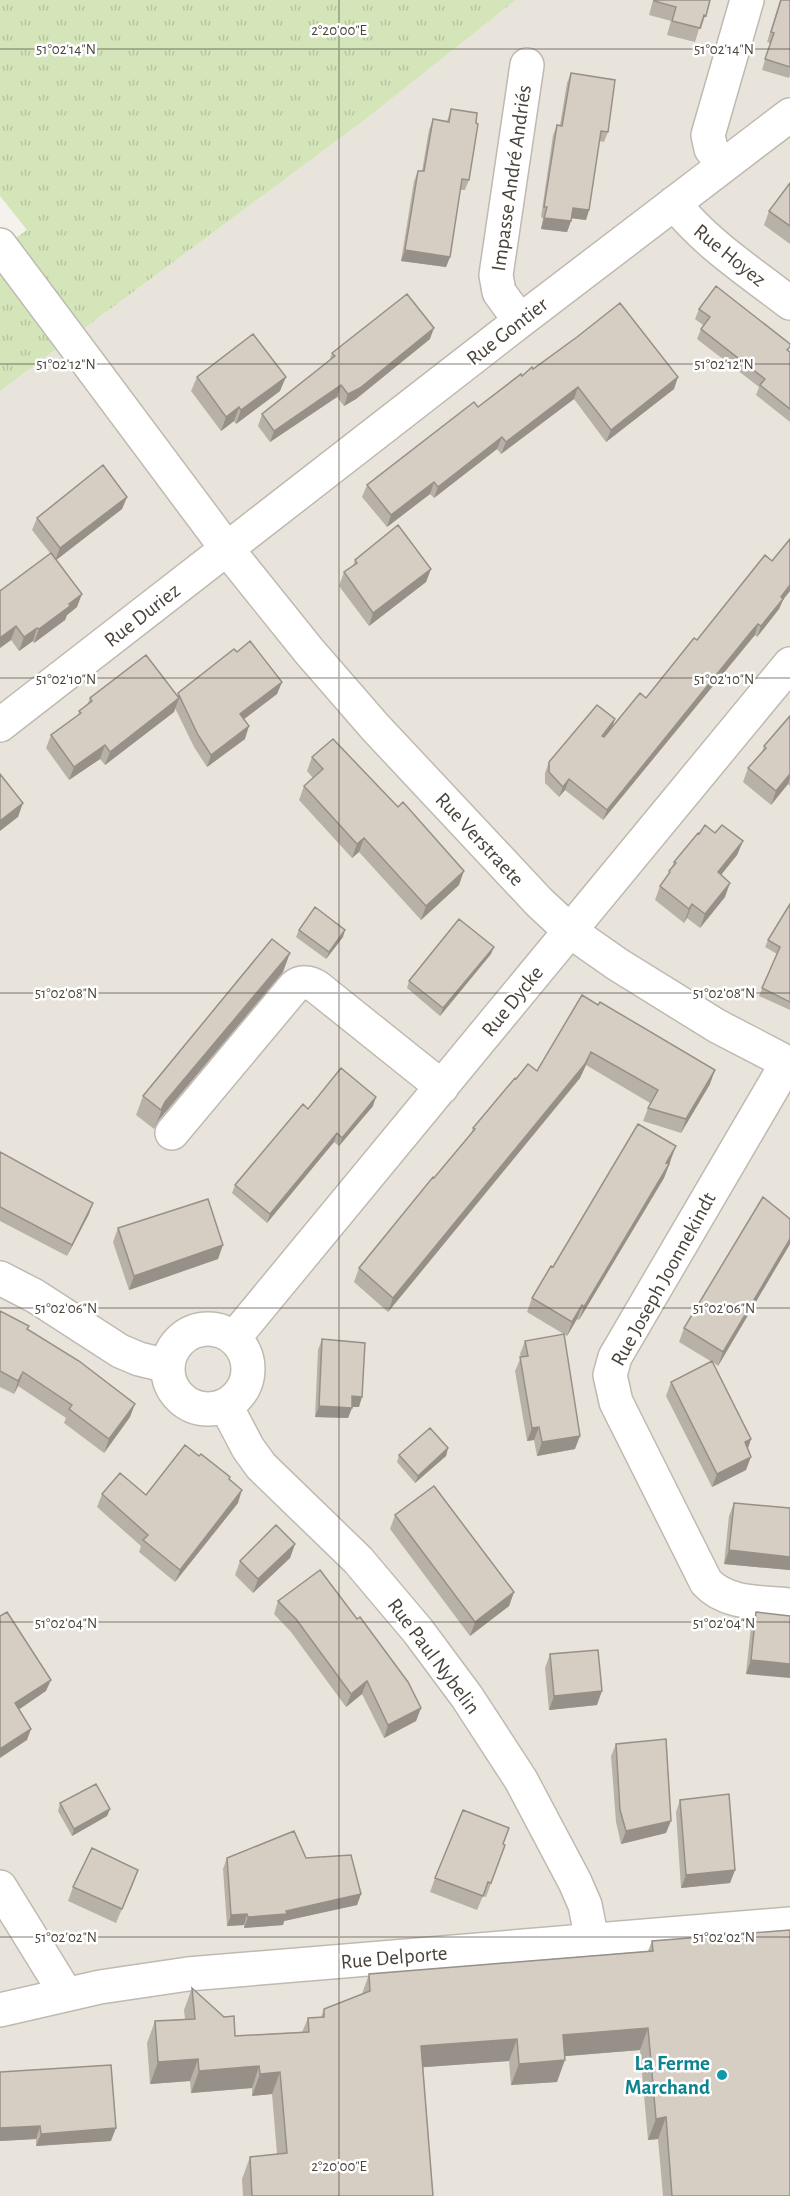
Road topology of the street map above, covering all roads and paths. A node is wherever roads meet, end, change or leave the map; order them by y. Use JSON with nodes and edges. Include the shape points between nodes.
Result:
{"nodes":[{"id":1,"x":747,"y":0,"type":"edge"},
{"id":2,"x":527,"y":65,"type":"dead end"},
{"id":3,"x":790,"y":115,"type":"edge"},
{"id":4,"x":724,"y":165,"type":"junction"},
{"id":5,"x":674,"y":203,"type":"junction"},
{"id":6,"x":0,"y":245,"type":"edge"},
{"id":7,"x":790,"y":303,"type":"edge"},
{"id":8,"x":520,"y":321,"type":"junction"},
{"id":9,"x":227,"y":549,"type":"junction"},
{"id":10,"x":790,"y":664,"type":"edge"},
{"id":11,"x":0,"y":725,"type":"edge"},
{"id":12,"x":570,"y":931,"type":"junction"},
{"id":13,"x":788,"y":1063,"type":"edge"},
{"id":14,"x":442,"y":1087,"type":"junction"},
{"id":15,"x":172,"y":1133,"type":"dead end"},
{"id":16,"x":0,"y":1278,"type":"edge"},
{"id":17,"x":234,"y":1338,"type":"junction"},
{"id":18,"x":168,"y":1366,"type":"junction"},
{"id":19,"x":226,"y":1406,"type":"junction"},
{"id":20,"x":790,"y":1605,"type":"edge"},
{"id":21,"x":0,"y":1887,"type":"edge"},
{"id":22,"x":790,"y":1924,"type":"edge"},
{"id":23,"x":592,"y":1940,"type":"junction"},
{"id":24,"x":66,"y":1994,"type":"junction"},
{"id":25,"x":0,"y":2010,"type":"edge"}],
"edges":[{"from":1,"to":4,"type":"street","via":[[708,135],[711,149]]},
{"from":2,"to":8,"type":"street","name":"Impasse André Andriés","via":[[496,275],[499,292]]},
{"from":3,"to":4,"type":"street","name":"Rue Gontier"},
{"from":4,"to":5,"type":"street","name":"Rue Gontier"},
{"from":5,"to":7,"type":"street","name":"Rue Hoyez","via":[[706,238]]},
{"from":5,"to":8,"type":"street","name":"Rue Gontier"},
{"from":6,"to":9,"type":"street","name":"Rue Verstraete"},
{"from":8,"to":9,"type":"street","name":"Rue Gontier"},
{"from":9,"to":11,"type":"street","name":"Rue Duriez"},
{"from":9,"to":12,"type":"street","name":"Rue Verstraete","via":[[355,705]]},
{"from":10,"to":12,"type":"street","name":"Rue Dycke"},
{"from":12,"to":13,"type":"street","name":"Rue Verstraete","via":[[696,1013]]},
{"from":12,"to":14,"type":"street","name":"Rue Dycke"},
{"from":13,"to":20,"type":"street","name":"Rue Joseph Joonnekindt","via":[[615,1357],[610,1375],[616,1402],[706,1582],[721,1595]]},
{"from":14,"to":15,"type":"street","via":[[317,987],[300,983]]},
{"from":14,"to":17,"type":"street","name":"Rue Dycke"},
{"from":16,"to":18,"type":"street","via":[[120,1351]]},
{"from":17,"to":18,"type":"street","via":[[215,1329],[190,1333],[174,1346]]},
{"from":17,"to":19,"type":"street","via":[[246,1354],[248,1374],[241,1393]]},
{"from":18,"to":19,"type":"street","via":[[171,1386],[181,1400],[205,1410]]},
{"from":19,"to":23,"type":"street","name":"Rue Paul Nybelin","via":[[261,1466],[358,1560],[467,1697],[516,1773],[570,1872],[585,1905]]},
{"from":21,"to":24,"type":"street"},
{"from":22,"to":23,"type":"street","name":"Rue Delporte"},
{"from":23,"to":24,"type":"street","name":"Rue Delporte","via":[[188,1974]]},
{"from":24,"to":25,"type":"street","name":"Rue Delporte"}]}
